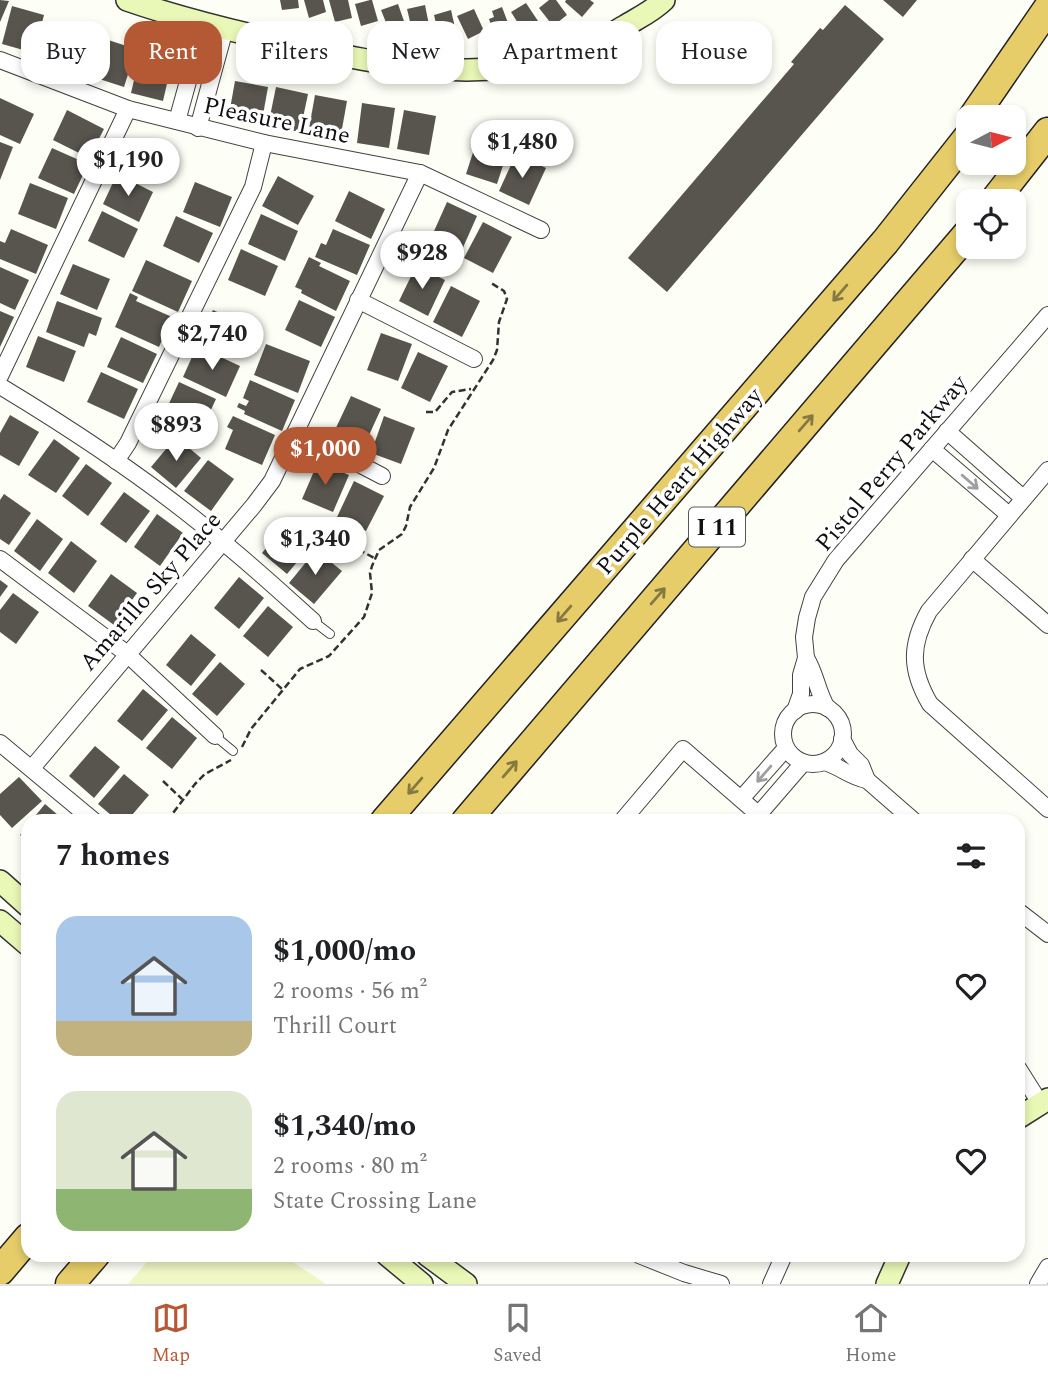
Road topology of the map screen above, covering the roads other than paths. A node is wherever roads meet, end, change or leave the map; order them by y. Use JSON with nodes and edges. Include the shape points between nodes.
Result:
{"nodes":[{"id":1,"x":127,"y":0,"type":"edge"},
{"id":2,"x":664,"y":0,"type":"edge"},
{"id":3,"x":1048,"y":8,"type":"edge"},
{"id":4,"x":198,"y":21,"type":"edge"},
{"id":5,"x":222,"y":28,"type":"edge"},
{"id":6,"x":1048,"y":36,"type":"edge"},
{"id":7,"x":0,"y":60,"type":"edge"},
{"id":8,"x":188,"y":84,"type":"edge"},
{"id":9,"x":202,"y":84,"type":"edge"},
{"id":10,"x":210,"y":86,"type":"joint"},
{"id":11,"x":981,"y":105,"type":"edge"},
{"id":12,"x":993,"y":105,"type":"edge"},
{"id":13,"x":128,"y":109,"type":"junction"},
{"id":14,"x":177,"y":121,"type":"junction"},
{"id":15,"x":198,"y":128,"type":"junction"},
{"id":16,"x":1048,"y":132,"type":"edge"},
{"id":17,"x":956,"y":141,"type":"edge"},
{"id":18,"x":264,"y":143,"type":"junction"},
{"id":19,"x":956,"y":152,"type":"edge"},
{"id":20,"x":420,"y":173,"type":"junction"},
{"id":21,"x":1003,"y":189,"type":"edge"},
{"id":22,"x":541,"y":230,"type":"dead end"},
{"id":23,"x":885,"y":242,"type":"junction"},
{"id":24,"x":956,"y":247,"type":"edge"},
{"id":25,"x":358,"y":300,"type":"junction"},
{"id":26,"x":1048,"y":315,"type":"edge"},
{"id":27,"x":474,"y":359,"type":"dead end"},
{"id":28,"x":0,"y":376,"type":"edge"},
{"id":29,"x":0,"y":386,"type":"edge"},
{"id":30,"x":296,"y":431,"type":"junction"},
{"id":31,"x":947,"y":431,"type":"junction"},
{"id":32,"x":932,"y":449,"type":"junction"},
{"id":33,"x":116,"y":461,"type":"junction"},
{"id":34,"x":1048,"y":470,"type":"edge"},
{"id":35,"x":382,"y":476,"type":"dead end"},
{"id":36,"x":1023,"y":498,"type":"junction"},
{"id":37,"x":1009,"y":515,"type":"junction"},
{"id":38,"x":223,"y":541,"type":"junction"},
{"id":39,"x":0,"y":559,"type":"edge"},
{"id":40,"x":972,"y":559,"type":"junction"},
{"id":41,"x":313,"y":621,"type":"joint"},
{"id":42,"x":1048,"y":625,"type":"edge"},
{"id":43,"x":330,"y":634,"type":"dead end"},
{"id":44,"x":127,"y":653,"type":"junction"},
{"id":45,"x":806,"y":658,"type":"junction"},
{"id":46,"x":827,"y":708,"type":"junction"},
{"id":47,"x":794,"y":711,"type":"junction"},
{"id":48,"x":215,"y":736,"type":"joint"},
{"id":49,"x":842,"y":739,"type":"junction"},
{"id":50,"x":0,"y":743,"type":"edge"},
{"id":51,"x":786,"y":748,"type":"junction"},
{"id":52,"x":233,"y":751,"type":"dead end"},
{"id":53,"x":803,"y":762,"type":"junction"},
{"id":54,"x":825,"y":762,"type":"junction"},
{"id":55,"x":32,"y":768,"type":"junction"},
{"id":56,"x":867,"y":780,"type":"junction"},
{"id":57,"x":741,"y":799,"type":"junction"},
{"id":58,"x":1048,"y":808,"type":"edge"},
{"id":59,"x":86,"y":814,"type":"edge"},
{"id":60,"x":391,"y":814,"type":"edge"},
{"id":61,"x":472,"y":814,"type":"edge"},
{"id":62,"x":628,"y":814,"type":"edge"},
{"id":63,"x":758,"y":814,"type":"edge"},
{"id":64,"x":764,"y":814,"type":"edge"},
{"id":65,"x":906,"y":814,"type":"edge"},
{"id":66,"x":0,"y":881,"type":"edge"},
{"id":67,"x":21,"y":900,"type":"edge"},
{"id":68,"x":1025,"y":916,"type":"edge"},
{"id":69,"x":0,"y":921,"type":"edge"},
{"id":70,"x":1041,"y":929,"type":"edge"},
{"id":71,"x":21,"y":939,"type":"edge"},
{"id":72,"x":1048,"y":948,"type":"edge"},
{"id":73,"x":1025,"y":1077,"type":"edge"},
{"id":74,"x":1044,"y":1101,"type":"edge"},
{"id":75,"x":1025,"y":1113,"type":"edge"},
{"id":76,"x":21,"y":1246,"type":"edge"},
{"id":77,"x":89,"y":1262,"type":"edge"},
{"id":78,"x":395,"y":1262,"type":"edge"},
{"id":79,"x":436,"y":1262,"type":"edge"},
{"id":80,"x":656,"y":1262,"type":"edge"},
{"id":81,"x":781,"y":1262,"type":"edge"},
{"id":82,"x":897,"y":1262,"type":"edge"},
{"id":83,"x":1048,"y":1267,"type":"edge"},
{"id":84,"x":0,"y":1271,"type":"edge"},
{"id":85,"x":70,"y":1284,"type":"edge"},
{"id":86,"x":422,"y":1284,"type":"edge"},
{"id":87,"x":466,"y":1284,"type":"edge"},
{"id":88,"x":721,"y":1284,"type":"edge"},
{"id":89,"x":771,"y":1284,"type":"edge"},
{"id":90,"x":887,"y":1284,"type":"edge"},
{"id":91,"x":1038,"y":1284,"type":"edge"}],
"edges":[{"from":1,"to":4,"type":"street"},
{"from":2,"to":5,"type":"street","via":[[594,45],[535,64],[489,70],[428,69]]},
{"from":3,"to":11,"type":"highway"},
{"from":6,"to":12,"type":"highway"},
{"from":7,"to":13,"type":"street","name":"Pleasure Lane"},
{"from":8,"to":14,"type":"street"},
{"from":9,"to":10,"type":"lane"},
{"from":10,"to":15,"type":"street"},
{"from":13,"to":14,"type":"street","name":"Pleasure Lane"},
{"from":13,"to":28,"type":"street"},
{"from":14,"to":15,"type":"street","name":"Pleasure Lane"},
{"from":15,"to":18,"type":"street","name":"Pleasure Lane"},
{"from":16,"to":21,"type":"highway"},
{"from":17,"to":23,"type":"highway"},
{"from":18,"to":20,"type":"street","name":"Pleasure Lane"},
{"from":18,"to":33,"type":"street","via":[[253,187]]},
{"from":19,"to":23,"type":"highway","name":"Purple Heart Highway","number":"I 11"},
{"from":20,"to":22,"type":"street","name":"Pleasure Lane"},
{"from":20,"to":25,"type":"street","name":"Amarillo Sky Place"},
{"from":23,"to":60,"type":"highway","name":"Purple Heart Highway","number":"I 11","one_way":true},
{"from":61,"to":24,"type":"highway","number":"I 11","one_way":true},
{"from":25,"to":27,"type":"street"},
{"from":25,"to":30,"type":"street","name":"Amarillo Sky Place"},
{"from":26,"to":31,"type":"street","name":"Pistol Perry Parkway"},
{"from":29,"to":33,"type":"street"},
{"from":30,"to":35,"type":"street"},
{"from":30,"to":38,"type":"street","name":"Amarillo Sky Place","via":[[272,481]]},
{"from":31,"to":32,"type":"street","name":"Pistol Perry Parkway"},
{"from":31,"to":36,"type":"street"},
{"from":32,"to":37,"type":"street","one_way":true},
{"from":32,"to":45,"type":"street","name":"Pistol Perry Parkway","via":[[820,584],[807,618]]},
{"from":33,"to":38,"type":"street"},
{"from":34,"to":36,"type":"street"},
{"from":36,"to":37,"type":"street"},
{"from":37,"to":40,"type":"street"},
{"from":38,"to":41,"type":"street"},
{"from":38,"to":44,"type":"street","name":"Amarillo Sky Place"},
{"from":39,"to":44,"type":"street"},
{"from":40,"to":42,"type":"street"},
{"from":40,"to":58,"type":"street","via":[[920,626],[913,658],[921,689],[930,704]]},
{"from":41,"to":43,"type":"lane"},
{"from":44,"to":48,"type":"street"},
{"from":44,"to":55,"type":"street","name":"Amarillo Sky Place"},
{"from":45,"to":46,"type":"street","name":"Pistol Perry Parkway"},
{"from":45,"to":47,"type":"street","name":"Pistol Perry Parkway"},
{"from":46,"to":47,"type":"street","via":[[812,704]]},
{"from":46,"to":49,"type":"street","via":[[838,718]]},
{"from":47,"to":51,"type":"street","via":[[783,733]]},
{"from":48,"to":52,"type":"lane"},
{"from":49,"to":54,"type":"street"},
{"from":49,"to":56,"type":"street"},
{"from":50,"to":55,"type":"street"},
{"from":51,"to":53,"type":"street"},
{"from":51,"to":57,"type":"street","one_way":true},
{"from":53,"to":54,"type":"street"},
{"from":53,"to":64,"type":"street"},
{"from":54,"to":56,"type":"street","via":[[837,765],[850,777]]},
{"from":55,"to":59,"type":"street"},
{"from":56,"to":65,"type":"street"},
{"from":57,"to":62,"type":"street","via":[[683,749]]},
{"from":57,"to":63,"type":"street"},
{"from":66,"to":67,"type":"street"},
{"from":68,"to":70,"type":"street"},
{"from":69,"to":71,"type":"street"},
{"from":70,"to":72,"type":"street"},
{"from":73,"to":74,"type":"street"},
{"from":74,"to":75,"type":"street"},
{"from":76,"to":84,"type":"highway"},
{"from":77,"to":85,"type":"highway"},
{"from":78,"to":86,"type":"street"},
{"from":79,"to":87,"type":"street"},
{"from":80,"to":88,"type":"street"},
{"from":81,"to":89,"type":"street"},
{"from":82,"to":90,"type":"street"},
{"from":83,"to":91,"type":"street"}]}
